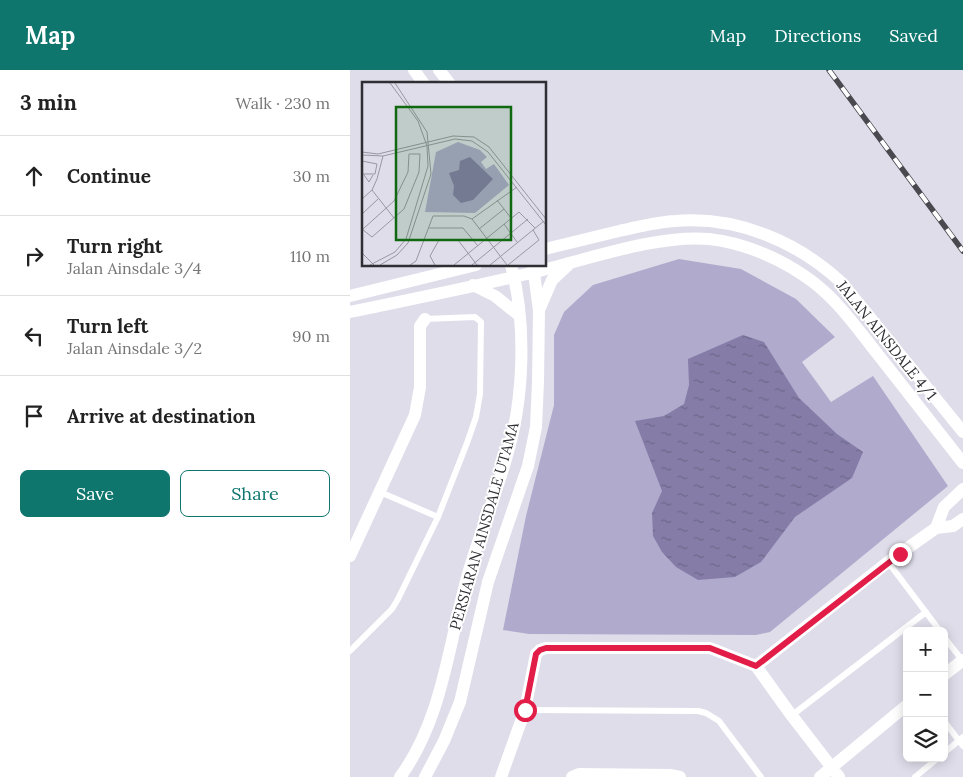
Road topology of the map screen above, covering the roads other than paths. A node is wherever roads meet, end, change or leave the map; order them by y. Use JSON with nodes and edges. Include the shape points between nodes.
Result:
{"nodes":[{"id":1,"x":414,"y":70,"type":"edge"},
{"id":2,"x":440,"y":70,"type":"edge"},
{"id":3,"x":423,"y":82,"type":"edge"},
{"id":4,"x":449,"y":82,"type":"edge"},
{"id":5,"x":546,"y":249,"type":"edge"},
{"id":6,"x":570,"y":263,"type":"junction"},
{"id":7,"x":472,"y":266,"type":"edge"},
{"id":8,"x":533,"y":269,"type":"edge"},
{"id":9,"x":512,"y":271,"type":"edge"},
{"id":10,"x":473,"y":285,"type":"junction"},
{"id":11,"x":350,"y":296,"type":"edge"},
{"id":12,"x":539,"y":311,"type":"junction"},
{"id":13,"x":350,"y":312,"type":"edge"},
{"id":14,"x":520,"y":316,"type":"junction"},
{"id":15,"x":425,"y":319,"type":"joint"},
{"id":16,"x":963,"y":432,"type":"edge"},
{"id":17,"x":963,"y":462,"type":"edge"},
{"id":18,"x":963,"y":489,"type":"edge"},
{"id":19,"x":380,"y":492,"type":"junction"},
{"id":20,"x":438,"y":517,"type":"junction"},
{"id":21,"x":963,"y":519,"type":"edge"},
{"id":22,"x":936,"y":528,"type":"junction"},
{"id":23,"x":350,"y":556,"type":"edge"},
{"id":24,"x":888,"y":562,"type":"junction"},
{"id":25,"x":926,"y":612,"type":"junction"},
{"id":26,"x":937,"y":627,"type":"edge"},
{"id":27,"x":948,"y":641,"type":"edge"},
{"id":28,"x":350,"y":651,"type":"edge"},
{"id":29,"x":962,"y":660,"type":"edge"},
{"id":30,"x":756,"y":666,"type":"junction"},
{"id":31,"x":948,"y":672,"type":"edge"},
{"id":32,"x":903,"y":709,"type":"edge"},
{"id":33,"x":525,"y":710,"type":"junction"},
{"id":34,"x":792,"y":716,"type":"junction"},
{"id":35,"x":948,"y":725,"type":"edge"},
{"id":36,"x":962,"y":741,"type":"edge"},
{"id":37,"x":948,"y":750,"type":"edge"},
{"id":38,"x":933,"y":762,"type":"edge"},
{"id":39,"x":835,"y":772,"type":"edge"},
{"id":40,"x":400,"y":777,"type":"edge"},
{"id":41,"x":425,"y":777,"type":"edge"},
{"id":42,"x":501,"y":777,"type":"edge"},
{"id":43,"x":572,"y":777,"type":"edge"},
{"id":44,"x":680,"y":777,"type":"edge"},
{"id":45,"x":761,"y":777,"type":"edge"},
{"id":46,"x":820,"y":777,"type":"edge"},
{"id":47,"x":915,"y":777,"type":"edge"}],
"edges":[{"from":1,"to":3,"type":"street"},
{"from":2,"to":4,"type":"street"},
{"from":5,"to":16,"type":"street","name":"JALAN AINSDALE 4/1","via":[[675,221],[698,220],[763,233],[816,262],[842,283]]},
{"from":6,"to":8,"type":"street"},
{"from":6,"to":12,"type":"street","via":[[552,280]]},
{"from":6,"to":17,"type":"street","via":[[663,242],[708,239],[755,250],[784,264],[814,282],[841,308]]},
{"from":7,"to":11,"type":"street"},
{"from":8,"to":9,"type":"street"},
{"from":8,"to":12,"type":"street","name":"PERSIARAN AINSDALE UTAMA"},
{"from":9,"to":10,"type":"street"},
{"from":9,"to":14,"type":"street","name":"PERSIARAN AINSDALE UTAMA"},
{"from":10,"to":13,"type":"street"},
{"from":10,"to":14,"type":"street","via":[[495,296]]},
{"from":12,"to":41,"type":"street","name":"PERSIARAN AINSDALE UTAMA","via":[[536,427],[528,466],[488,582],[460,702]]},
{"from":14,"to":40,"type":"street","name":"PERSIARAN AINSDALE UTAMA","via":[[520,384],[515,426],[468,574],[438,698],[422,738]]},
{"from":15,"to":19,"type":"street","via":[[420,326],[420,387],[415,415]]},
{"from":15,"to":20,"type":"lane","via":[[475,317],[481,322],[480,394],[476,417]]},
{"from":18,"to":22,"type":"street","via":[[944,507]]},
{"from":19,"to":20,"type":"lane"},
{"from":19,"to":23,"type":"street"},
{"from":20,"to":28,"type":"lane","via":[[392,609]]},
{"from":21,"to":22,"type":"street","via":[[952,526]]},
{"from":22,"to":24,"type":"street"},
{"from":24,"to":25,"type":"lane"},
{"from":24,"to":30,"type":"street"},
{"from":25,"to":26,"type":"lane"},
{"from":25,"to":34,"type":"lane"},
{"from":27,"to":29,"type":"lane"},
{"from":29,"to":31,"type":"street"},
{"from":30,"to":33,"type":"street","via":[[710,648],[546,648],[536,654]]},
{"from":30,"to":34,"type":"street"},
{"from":32,"to":39,"type":"street"},
{"from":33,"to":42,"type":"street"},
{"from":33,"to":45,"type":"lane","via":[[706,713],[719,721]]},
{"from":34,"to":39,"type":"street"},
{"from":35,"to":36,"type":"lane"},
{"from":36,"to":37,"type":"lane"},
{"from":38,"to":47,"type":"lane"},
{"from":39,"to":46,"type":"street"},
{"from":43,"to":44,"type":"street","via":[[579,774]]}]}
